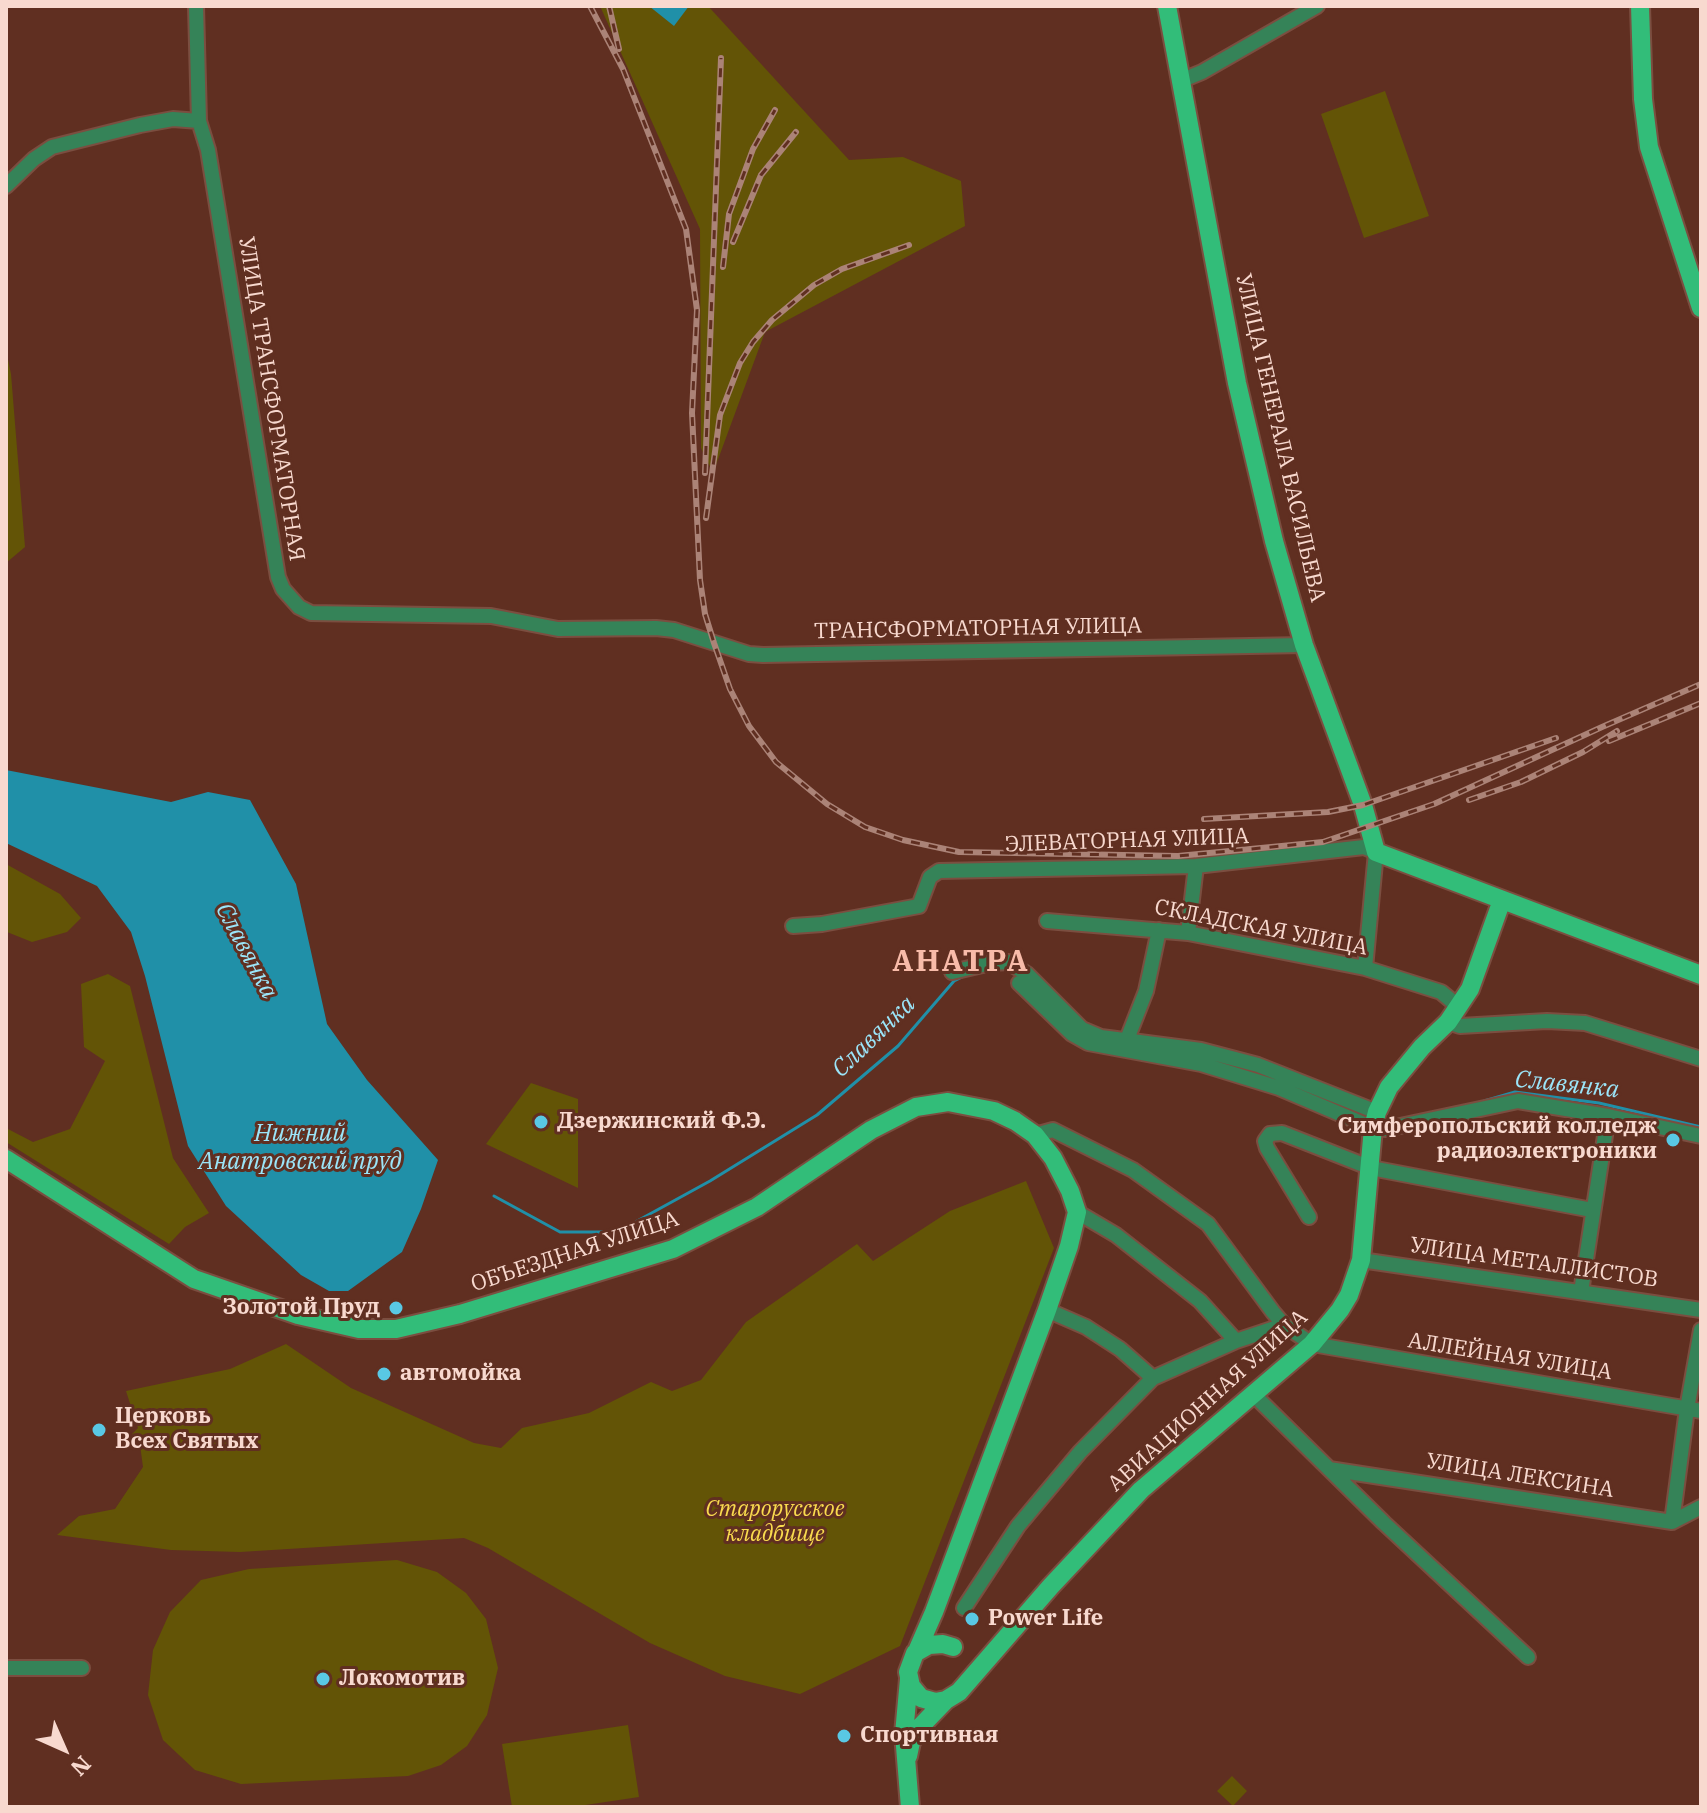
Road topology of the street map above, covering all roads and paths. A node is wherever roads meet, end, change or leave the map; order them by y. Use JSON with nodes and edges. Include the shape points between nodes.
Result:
{"nodes":[{"id":1,"x":196,"y":6,"type":"edge"},
{"id":2,"x":1167,"y":6,"type":"edge"},
{"id":3,"x":1317,"y":6,"type":"edge"},
{"id":4,"x":1640,"y":6,"type":"edge"},
{"id":5,"x":1180,"y":81,"type":"junction"},
{"id":6,"x":199,"y":121,"type":"junction"},
{"id":7,"x":6,"y":186,"type":"edge"},
{"id":8,"x":1701,"y":308,"type":"edge"},
{"id":9,"x":656,"y":628,"type":"joint"},
{"id":10,"x":1304,"y":645,"type":"junction"},
{"id":11,"x":1376,"y":852,"type":"junction"},
{"id":12,"x":1196,"y":866,"type":"junction"},
{"id":13,"x":1502,"y":900,"type":"junction"},
{"id":14,"x":1047,"y":921,"type":"dead end"},
{"id":15,"x":793,"y":926,"type":"dead end"},
{"id":16,"x":1159,"y":930,"type":"junction"},
{"id":17,"x":1188,"y":933,"type":"junction"},
{"id":18,"x":1365,"y":968,"type":"junction"},
{"id":19,"x":952,"y":972,"type":"dead end"},
{"id":20,"x":1701,"y":975,"type":"edge"},
{"id":21,"x":1019,"y":983,"type":"dead end"},
{"id":22,"x":1453,"y":1015,"type":"junction"},
{"id":23,"x":1126,"y":1042,"type":"junction"},
{"id":24,"x":1701,"y":1059,"type":"edge"},
{"id":25,"x":1608,"y":1116,"type":"junction"},
{"id":26,"x":1375,"y":1120,"type":"junction"},
{"id":27,"x":1035,"y":1135,"type":"junction"},
{"id":28,"x":1701,"y":1136,"type":"edge"},
{"id":29,"x":6,"y":1159,"type":"edge"},
{"id":30,"x":1371,"y":1168,"type":"junction"},
{"id":31,"x":1592,"y":1210,"type":"junction"},
{"id":32,"x":1077,"y":1212,"type":"junction"},
{"id":33,"x":1309,"y":1217,"type":"dead end"},
{"id":34,"x":1361,"y":1260,"type":"junction"},
{"id":35,"x":1581,"y":1292,"type":"junction"},
{"id":36,"x":1047,"y":1310,"type":"junction"},
{"id":37,"x":1701,"y":1310,"type":"edge"},
{"id":38,"x":1284,"y":1325,"type":"junction"},
{"id":39,"x":1701,"y":1330,"type":"edge"},
{"id":40,"x":1236,"y":1341,"type":"junction"},
{"id":41,"x":1312,"y":1344,"type":"junction"},
{"id":42,"x":1153,"y":1378,"type":"junction"},
{"id":43,"x":1254,"y":1395,"type":"junction"},
{"id":44,"x":1694,"y":1410,"type":"edge"},
{"id":45,"x":1329,"y":1469,"type":"junction"},
{"id":46,"x":1701,"y":1507,"type":"edge"},
{"id":47,"x":1672,"y":1522,"type":"junction"},
{"id":48,"x":964,"y":1608,"type":"dead end"},
{"id":49,"x":934,"y":1612,"type":"junction"},
{"id":50,"x":956,"y":1650,"type":"junction"},
{"id":51,"x":917,"y":1651,"type":"junction"},
{"id":52,"x":990,"y":1655,"type":"junction"},
{"id":53,"x":1528,"y":1657,"type":"dead end"},
{"id":54,"x":6,"y":1668,"type":"edge"},
{"id":55,"x":82,"y":1668,"type":"dead end"},
{"id":56,"x":909,"y":1679,"type":"junction"},
{"id":57,"x":964,"y":1684,"type":"junction"},
{"id":58,"x":946,"y":1700,"type":"junction"},
{"id":59,"x":907,"y":1759,"type":"junction"},
{"id":60,"x":910,"y":1807,"type":"edge"}],
"edges":[{"from":1,"to":6,"type":"street","name":"УЛИЦА ТРАНСФОРМАТОРНАЯ"},
{"from":2,"to":5,"type":"main road","name":"УЛИЦА ГЕНЕРАЛА ВАСИЛЬЕВА"},
{"from":3,"to":5,"type":"street"},
{"from":4,"to":8,"type":"main road","via":[[1649,147]]},
{"from":5,"to":10,"type":"main road","name":"УЛИЦА ГЕНЕРАЛА ВАСИЛЬЕВА","via":[[1237,383]]},
{"from":6,"to":7,"type":"street","via":[[173,119],[52,147]]},
{"from":6,"to":9,"type":"street","name":"УЛИЦА ТРАНСФОРМАТОРНАЯ","via":[[278,577],[291,598],[311,613],[491,616],[558,629]]},
{"from":9,"to":10,"type":"street","name":"ТРАНСФОРМАТОРНАЯ УЛИЦА","via":[[763,655]]},
{"from":10,"to":11,"type":"main road","name":"УЛИЦА ГЕНЕРАЛА ВАСИЛЬЕВА"},
{"from":11,"to":12,"type":"street","name":"ЭЛЕВАТОРНАЯ УЛИЦА","via":[[1364,847]]},
{"from":11,"to":13,"type":"main road","name":"ЭЛЕВАТОРНАЯ УЛИЦА"},
{"from":11,"to":18,"type":"street","name":"УЛИЦА ГЕНЕРАЛА ВАСИЛЬЕВА"},
{"from":12,"to":15,"type":"street","name":"ЭЛЕВАТОРНАЯ УЛИЦА","via":[[939,871],[930,877],[919,906]]},
{"from":12,"to":17,"type":"street"},
{"from":13,"to":20,"type":"main road","name":"ЭЛЕВАТОРНАЯ УЛИЦА"},
{"from":13,"to":22,"type":"main road","name":"АВИАЦИОННАЯ УЛИЦА","via":[[1470,989]]},
{"from":14,"to":16,"type":"street","name":"СКЛАДСКАЯ УЛИЦА"},
{"from":16,"to":17,"type":"street","name":"СКЛАДСКАЯ УЛИЦА"},
{"from":16,"to":23,"type":"street","via":[[1146,991]]},
{"from":17,"to":18,"type":"street","name":"СКЛАДСКАЯ УЛИЦА"},
{"from":18,"to":22,"type":"street","name":"СКЛАДСКАЯ УЛИЦА","via":[[1441,992]]},
{"from":19,"to":23,"type":"street","via":[[1008,962],[1082,1029]]},
{"from":21,"to":26,"type":"street","via":[[1088,1043],[1201,1064]]},
{"from":22,"to":24,"type":"street","via":[[1460,1026],[1585,1023]]},
{"from":22,"to":26,"type":"main road","name":"АВИАЦИОННАЯ УЛИЦА","via":[[1389,1087]]},
{"from":23,"to":26,"type":"street","via":[[1201,1050],[1244,1061]]},
{"from":25,"to":26,"type":"street","via":[[1518,1101],[1386,1129]]},
{"from":25,"to":28,"type":"street"},
{"from":25,"to":31,"type":"street"},
{"from":26,"to":30,"type":"main road","name":"АВИАЦИОННАЯ УЛИЦА"},
{"from":27,"to":29,"type":"main road","name":"ОБЪЕЗДНАЯ УЛИЦА","via":[[994,1111],[948,1102],[916,1107],[871,1130],[757,1207],[673,1249],[396,1329],[359,1329],[298,1315],[194,1279]]},
{"from":27,"to":32,"type":"main road","name":"ОБЪЕЗДНАЯ УЛИЦА","via":[[1062,1173]]},
{"from":27,"to":38,"type":"street","via":[[1053,1130],[1133,1170],[1208,1224]]},
{"from":30,"to":31,"type":"street"},
{"from":30,"to":33,"type":"street","via":[[1282,1133],[1270,1134],[1267,1148]]},
{"from":30,"to":34,"type":"main road","name":"АВИАЦИОННАЯ УЛИЦА"},
{"from":31,"to":35,"type":"street"},
{"from":32,"to":36,"type":"main road"},
{"from":32,"to":40,"type":"street","via":[[1116,1235],[1200,1301]]},
{"from":34,"to":35,"type":"street","name":"УЛИЦА МЕТАЛЛИСТОВ"},
{"from":34,"to":41,"type":"main road","name":"АВИАЦИОННАЯ УЛИЦА","via":[[1349,1295]]},
{"from":35,"to":37,"type":"street","name":"УЛИЦА МЕТАЛЛИСТОВ"},
{"from":36,"to":42,"type":"street","via":[[1086,1327]]},
{"from":36,"to":49,"type":"main road"},
{"from":38,"to":40,"type":"street"},
{"from":38,"to":41,"type":"street"},
{"from":39,"to":44,"type":"street"},
{"from":40,"to":42,"type":"street"},
{"from":41,"to":43,"type":"main road","name":"АВИАЦИОННАЯ УЛИЦА"},
{"from":41,"to":44,"type":"street","name":"АЛЛЕЙНАЯ УЛИЦА"},
{"from":42,"to":48,"type":"street","via":[[1080,1452],[1018,1526]]},
{"from":43,"to":45,"type":"street"},
{"from":43,"to":52,"type":"main road","name":"АВИАЦИОННАЯ УЛИЦА","via":[[1141,1490]]},
{"from":44,"to":47,"type":"street"},
{"from":45,"to":47,"type":"street","name":"УЛИЦА ЛЕКСИНА"},
{"from":45,"to":53,"type":"street"},
{"from":46,"to":47,"type":"street"},
{"from":49,"to":50,"type":"main road","via":[[942,1635]]},
{"from":49,"to":51,"type":"main road"},
{"from":50,"to":51,"type":"main road","via":[[935,1644]]},
{"from":50,"to":52,"type":"main road"},
{"from":50,"to":57,"type":"main road","via":[[966,1666]]},
{"from":51,"to":56,"type":"main road","via":[[908,1666]]},
{"from":52,"to":57,"type":"main road","name":"АВИАЦИОННАЯ УЛИЦА"},
{"from":54,"to":55,"type":"street"},
{"from":56,"to":58,"type":"main road","via":[[921,1698]]},
{"from":56,"to":59,"type":"main road"},
{"from":57,"to":58,"type":"main road"},
{"from":58,"to":59,"type":"main road","via":[[921,1726]]},
{"from":59,"to":60,"type":"main road"}]}
